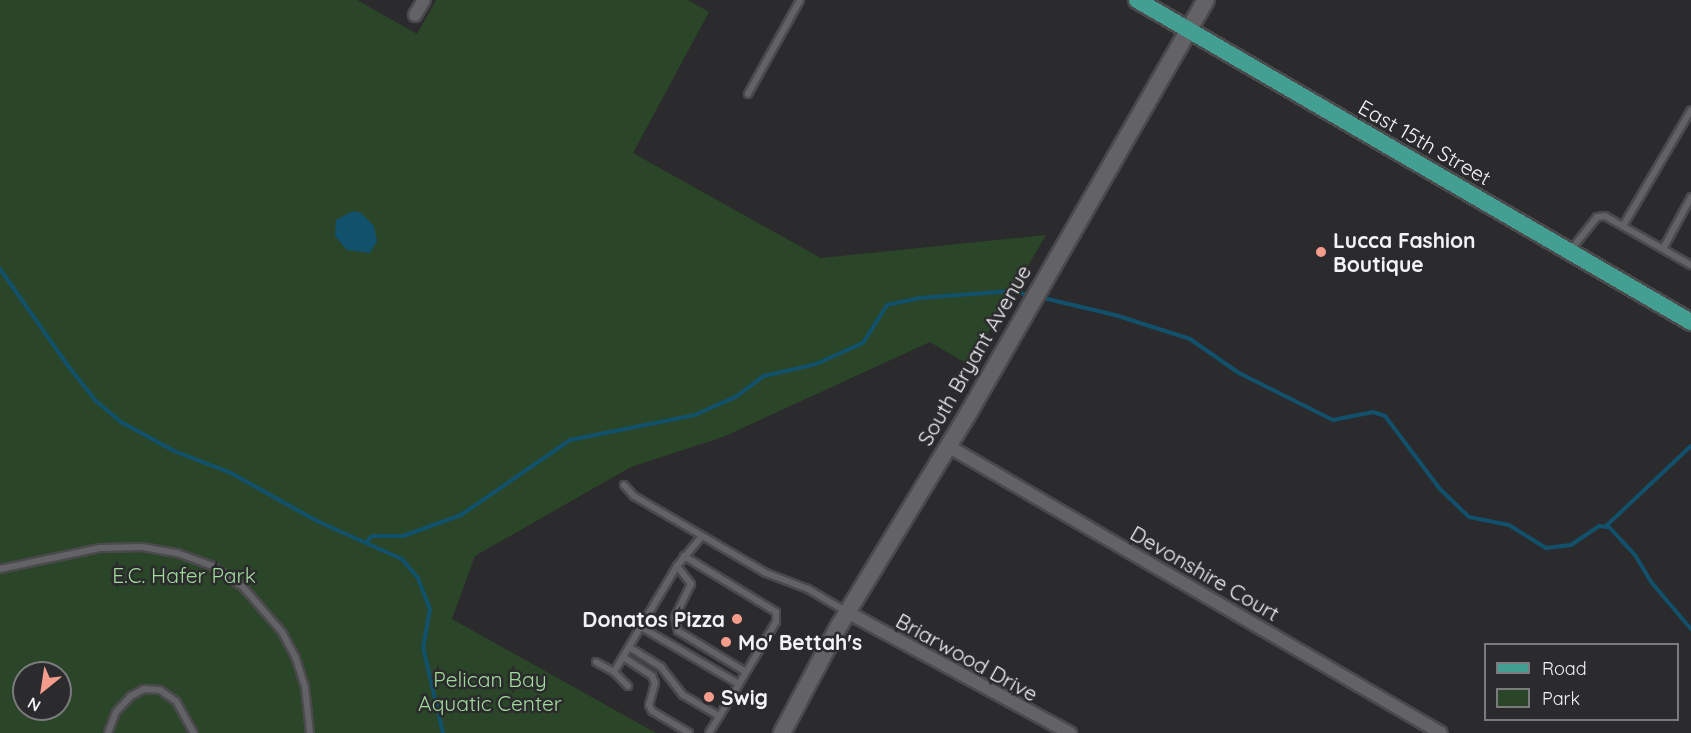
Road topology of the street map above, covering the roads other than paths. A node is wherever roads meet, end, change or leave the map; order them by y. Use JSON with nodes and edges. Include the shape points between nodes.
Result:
{"nodes":[{"id":1,"x":424,"y":0,"type":"edge"},
{"id":2,"x":800,"y":0,"type":"edge"},
{"id":3,"x":1137,"y":0,"type":"edge"},
{"id":4,"x":1206,"y":0,"type":"edge"},
{"id":5,"x":415,"y":15,"type":"dead end"},
{"id":6,"x":1190,"y":30,"type":"junction"},
{"id":7,"x":748,"y":94,"type":"dead end"},
{"id":8,"x":1691,"y":110,"type":"edge"},
{"id":9,"x":1691,"y":197,"type":"edge"},
{"id":10,"x":1623,"y":226,"type":"junction"},
{"id":11,"x":1663,"y":249,"type":"junction"},
{"id":12,"x":1569,"y":251,"type":"junction"},
{"id":13,"x":1691,"y":265,"type":"edge"},
{"id":14,"x":1691,"y":322,"type":"edge"},
{"id":15,"x":948,"y":446,"type":"junction"},
{"id":16,"x":624,"y":485,"type":"dead end"},
{"id":17,"x":702,"y":536,"type":"junction"},
{"id":18,"x":684,"y":556,"type":"junction"},
{"id":19,"x":677,"y":566,"type":"junction"},
{"id":20,"x":0,"y":569,"type":"edge"},
{"id":21,"x":847,"y":612,"type":"junction"},
{"id":22,"x":640,"y":627,"type":"junction"},
{"id":23,"x":629,"y":647,"type":"junction"},
{"id":24,"x":623,"y":657,"type":"junction"},
{"id":25,"x":596,"y":662,"type":"dead end"},
{"id":26,"x":614,"y":672,"type":"junction"},
{"id":27,"x":746,"y":672,"type":"junction"},
{"id":28,"x":739,"y":684,"type":"junction"},
{"id":29,"x":628,"y":686,"type":"dead end"},
{"id":30,"x":719,"y":716,"type":"junction"},
{"id":31,"x":108,"y":733,"type":"edge"},
{"id":32,"x":194,"y":733,"type":"edge"},
{"id":33,"x":310,"y":733,"type":"edge"},
{"id":34,"x":689,"y":733,"type":"edge"},
{"id":35,"x":709,"y":733,"type":"edge"},
{"id":36,"x":782,"y":733,"type":"edge"},
{"id":37,"x":1070,"y":733,"type":"edge"},
{"id":38,"x":1441,"y":733,"type":"edge"}],
"edges":[{"from":1,"to":5,"type":"street"},
{"from":2,"to":7,"type":"lane"},
{"from":3,"to":6,"type":"main road","name":"East 15th Street"},
{"from":4,"to":6,"type":"main road","name":"South Bryant Avenue"},
{"from":6,"to":12,"type":"main road","name":"East 15th Street"},
{"from":6,"to":15,"type":"main road","name":"South Bryant Avenue"},
{"from":8,"to":10,"type":"lane"},
{"from":9,"to":11,"type":"lane"},
{"from":10,"to":11,"type":"lane"},
{"from":10,"to":12,"type":"lane","via":[[1605,216],[1597,217]]},
{"from":11,"to":13,"type":"lane"},
{"from":12,"to":14,"type":"main road","name":"East 15th Street"},
{"from":15,"to":21,"type":"main road","name":"South Bryant Avenue"},
{"from":15,"to":38,"type":"street","name":"Devonshire Court"},
{"from":16,"to":17,"type":"lane","via":[[634,496]]},
{"from":17,"to":18,"type":"lane"},
{"from":17,"to":21,"type":"lane"},
{"from":18,"to":19,"type":"lane"},
{"from":18,"to":27,"type":"lane","via":[[776,612],[776,622]]},
{"from":19,"to":22,"type":"lane"},
{"from":19,"to":27,"type":"lane","via":[[691,584],[675,617],[678,631]]},
{"from":20,"to":33,"type":"lane","via":[[52,555],[121,548],[177,553],[212,566],[243,587],[282,632],[296,656],[305,687]]},
{"from":21,"to":36,"type":"main road","name":"South Bryant Avenue"},
{"from":21,"to":37,"type":"street","name":"Briarwood Drive"},
{"from":22,"to":23,"type":"lane"},
{"from":22,"to":28,"type":"lane"},
{"from":23,"to":24,"type":"lane"},
{"from":23,"to":30,"type":"lane","via":[[662,667],[683,695]]},
{"from":24,"to":26,"type":"lane"},
{"from":24,"to":34,"type":"lane","via":[[652,676],[652,711]]},
{"from":25,"to":26,"type":"lane"},
{"from":26,"to":29,"type":"lane"},
{"from":27,"to":28,"type":"lane"},
{"from":28,"to":30,"type":"lane"},
{"from":30,"to":35,"type":"lane"},
{"from":31,"to":32,"type":"lane","via":[[116,712],[130,696],[144,689],[160,690],[176,701]]}]}
